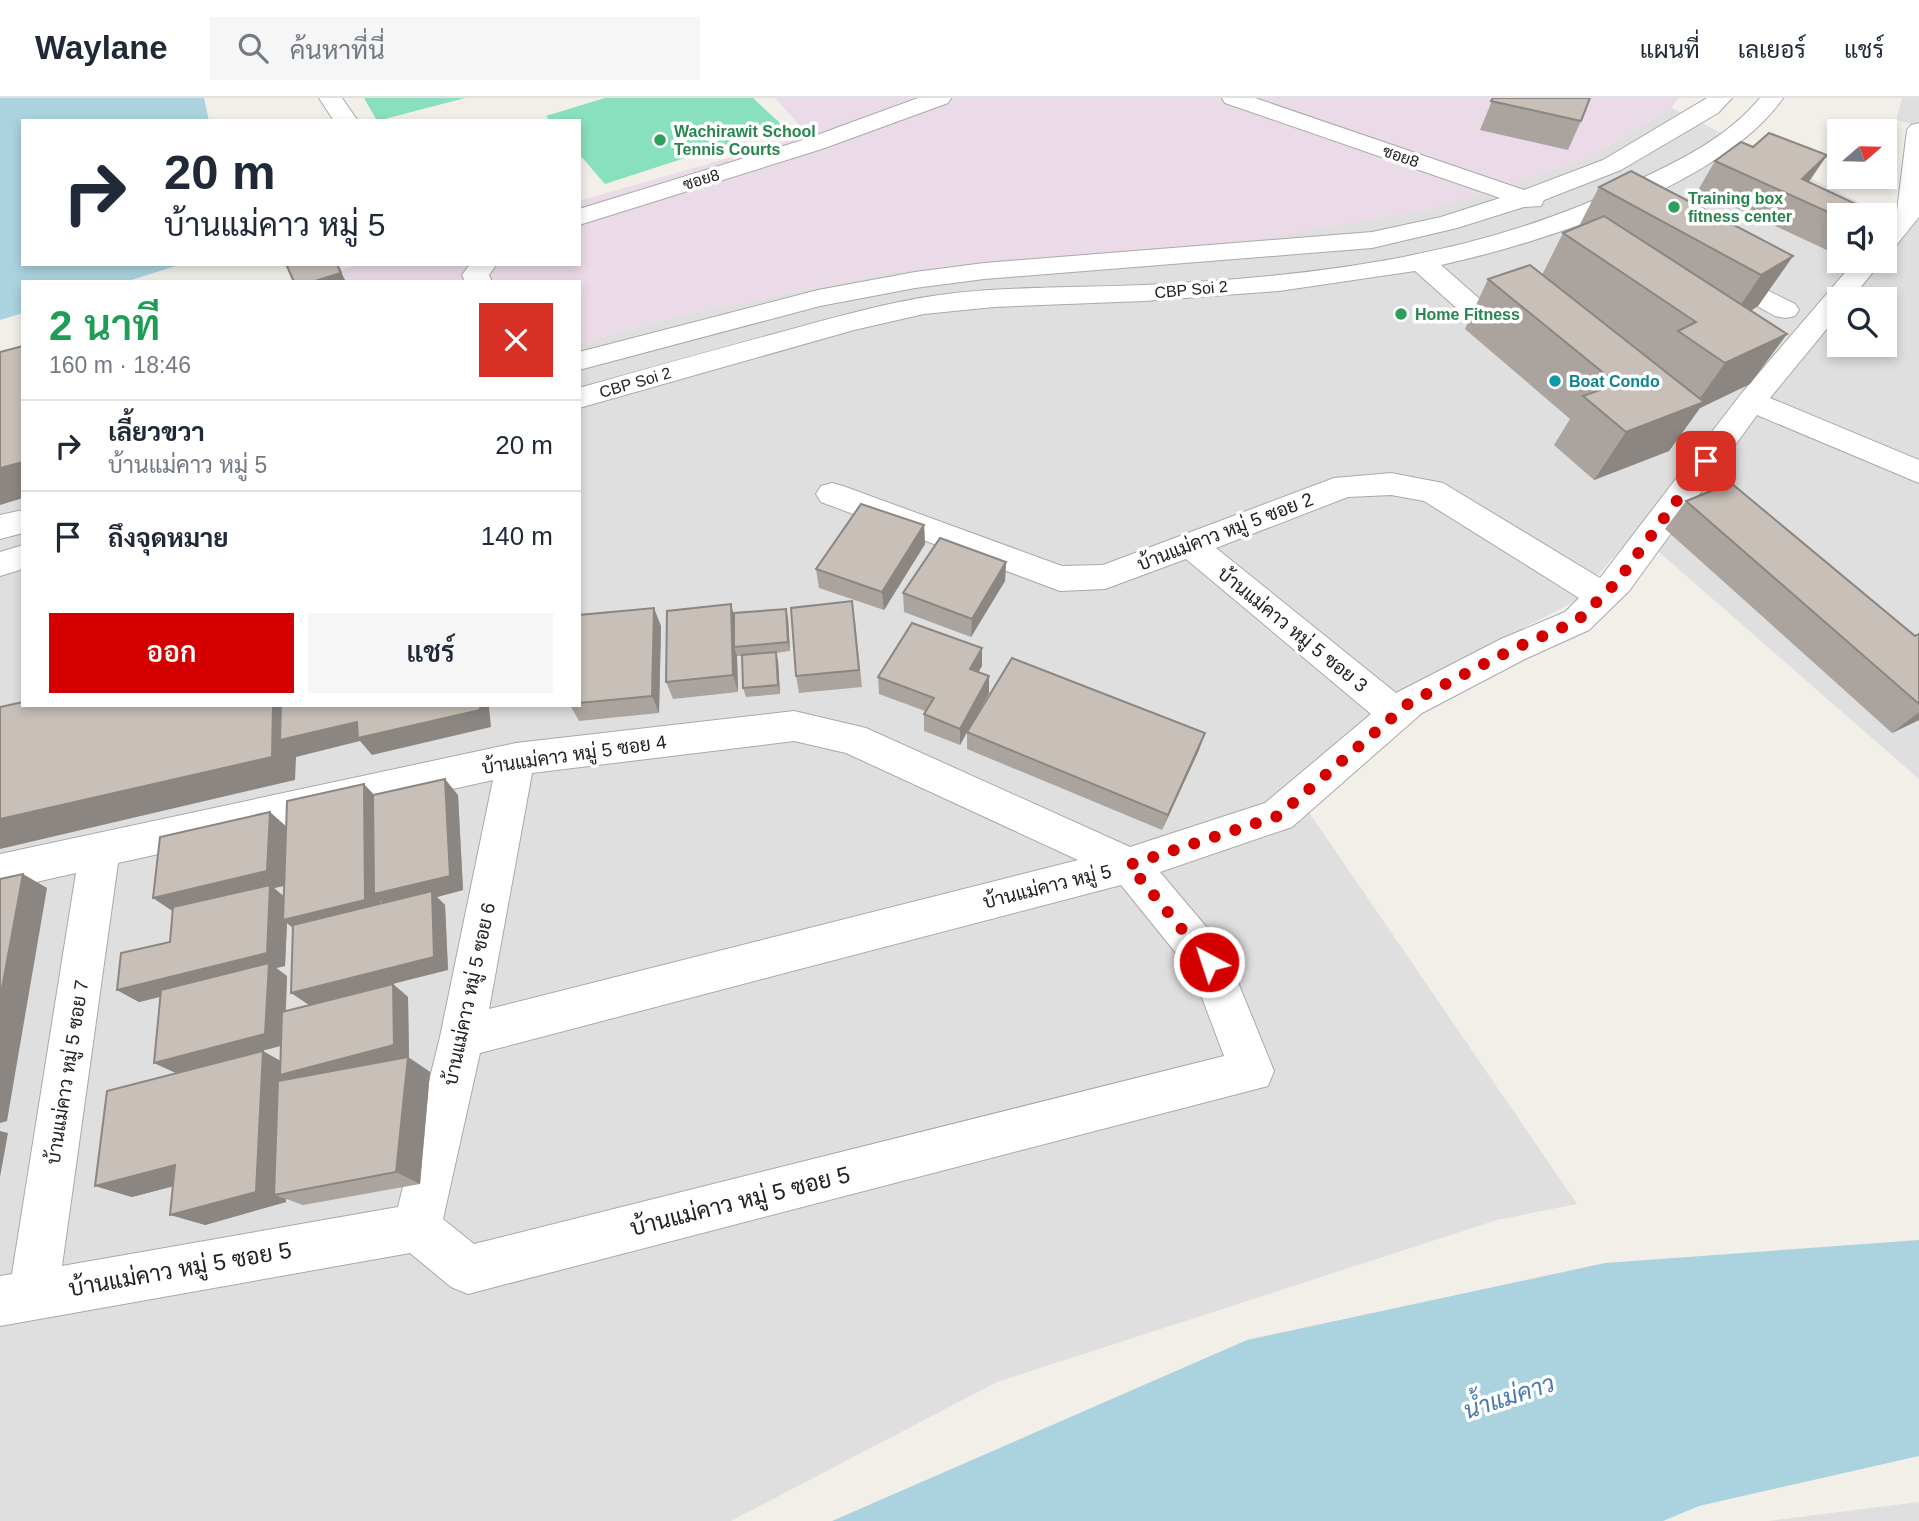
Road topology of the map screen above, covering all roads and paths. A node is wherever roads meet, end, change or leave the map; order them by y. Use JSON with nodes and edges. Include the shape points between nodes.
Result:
{"nodes":[{"id":1,"x":330,"y":98,"type":"edge"},
{"id":2,"x":940,"y":98,"type":"edge"},
{"id":3,"x":1233,"y":98,"type":"edge"},
{"id":4,"x":1721,"y":98,"type":"edge"},
{"id":5,"x":1772,"y":98,"type":"edge"},
{"id":6,"x":345,"y":119,"type":"edge"},
{"id":7,"x":1919,"y":130,"type":"edge"},
{"id":8,"x":1916,"y":196,"type":"edge"},
{"id":9,"x":1526,"y":198,"type":"junction"},
{"id":10,"x":1598,"y":207,"type":"junction"},
{"id":11,"x":581,"y":216,"type":"edge"},
{"id":12,"x":1567,"y":219,"type":"junction"},
{"id":13,"x":1633,"y":226,"type":"edge"},
{"id":14,"x":1897,"y":228,"type":"edge"},
{"id":15,"x":1532,"y":232,"type":"junction"},
{"id":16,"x":1555,"y":247,"type":"dead end"},
{"id":17,"x":1691,"y":259,"type":"edge"},
{"id":18,"x":1423,"y":264,"type":"junction"},
{"id":19,"x":1859,"y":273,"type":"edge"},
{"id":20,"x":1785,"y":310,"type":"edge"},
{"id":21,"x":1480,"y":314,"type":"dead end"},
{"id":22,"x":581,"y":359,"type":"edge"},
{"id":23,"x":581,"y":397,"type":"edge"},
{"id":24,"x":1751,"y":401,"type":"junction"},
{"id":25,"x":1919,"y":472,"type":"edge"},
{"id":26,"x":832,"y":494,"type":"dead end"},
{"id":27,"x":21,"y":522,"type":"edge"},
{"id":28,"x":0,"y":527,"type":"edge"},
{"id":29,"x":1190,"y":545,"type":"junction"},
{"id":30,"x":21,"y":558,"type":"edge"},
{"id":31,"x":0,"y":564,"type":"edge"},
{"id":32,"x":1603,"y":596,"type":"junction"},
{"id":33,"x":1397,"y":714,"type":"junction"},
{"id":34,"x":516,"y":759,"type":"junction"},
{"id":35,"x":100,"y":848,"type":"junction"},
{"id":36,"x":1129,"y":865,"type":"junction"},
{"id":37,"x":0,"y":872,"type":"edge"},
{"id":38,"x":462,"y":1037,"type":"junction"},
{"id":39,"x":417,"y":1228,"type":"junction"},
{"id":40,"x":17,"y":1298,"type":"edge"}],
"edges":[{"from":1,"to":6,"type":"street"},
{"from":2,"to":11,"type":"street","name":"ซอย8","via":[[814,144]]},
{"from":3,"to":9,"type":"street","name":"ซอย8"},
{"from":4,"to":9,"type":"street","name":"CBP Soi 2","via":[[1612,164]]},
{"from":5,"to":10,"type":"street","name":"CBP Soi 2","via":[[1760,114],[1703,156]]},
{"from":7,"to":8,"type":"street"},
{"from":8,"to":14,"type":"street"},
{"from":9,"to":12,"type":"street","name":"ซอย8"},
{"from":9,"to":22,"type":"street","name":"CBP Soi 2","via":[[1448,223],[1371,240],[915,280],[818,298]]},
{"from":10,"to":12,"type":"street","name":"CBP Soi 2"},
{"from":10,"to":13,"type":"street"},
{"from":12,"to":15,"type":"street","name":"CBP Soi 2"},
{"from":15,"to":16,"type":"street"},
{"from":15,"to":18,"type":"street","name":"CBP Soi 2"},
{"from":17,"to":20,"type":"street"},
{"from":18,"to":21,"type":"street"},
{"from":18,"to":23,"type":"street","name":"CBP Soi 2","via":[[1147,293],[943,303],[821,330]]},
{"from":19,"to":24,"type":"street","name":"บ้านแม่คาว หมู่ 5"},
{"from":24,"to":25,"type":"street"},
{"from":24,"to":32,"type":"street","name":"บ้านแม่คาว หมู่ 5"},
{"from":26,"to":29,"type":"street","name":"บ้านแม่คาว หมู่ 5 ซอย 2","via":[[1060,579],[1105,576]]},
{"from":27,"to":28,"type":"street"},
{"from":29,"to":32,"type":"street","name":"บ้านแม่คาว หมู่ 5 ซอย 2","via":[[1345,486],[1391,484],[1433,491]]},
{"from":29,"to":33,"type":"street","name":"บ้านแม่คาว หมู่ 5 ซอย 3"},
{"from":30,"to":31,"type":"street"},
{"from":32,"to":33,"type":"street","name":"บ้านแม่คาว หมู่ 5","via":[[1577,621],[1502,654],[1409,703]]},
{"from":33,"to":36,"type":"street","name":"บ้านแม่คาว หมู่ 5","via":[[1278,816]]},
{"from":34,"to":35,"type":"street","name":"บ้านแม่คาว หมู่ 5 ซอย 4"},
{"from":34,"to":36,"type":"street","name":"บ้านแม่คาว หมู่ 5 ซอย 4","via":[[794,726],[853,738]]},
{"from":34,"to":38,"type":"street","name":"บ้านแม่คาว หมู่ 5 ซอย 6"},
{"from":35,"to":37,"type":"street","name":"บ้านแม่คาว หมู่ 5 ซอย 4"},
{"from":35,"to":40,"type":"street","name":"บ้านแม่คาว หมู่ 5 ซอย 7"},
{"from":36,"to":38,"type":"street","name":"บ้านแม่คาว หมู่ 5"},
{"from":36,"to":39,"type":"street","name":"บ้านแม่คาว หมู่ 5 ซอย 5","via":[[1209,962],[1252,1071],[468,1270]]},
{"from":38,"to":39,"type":"street","name":"บ้านแม่คาว หมู่ 5 ซอย 6"},
{"from":39,"to":40,"type":"street","name":"บ้านแม่คาว หมู่ 5 ซอย 5"}]}
